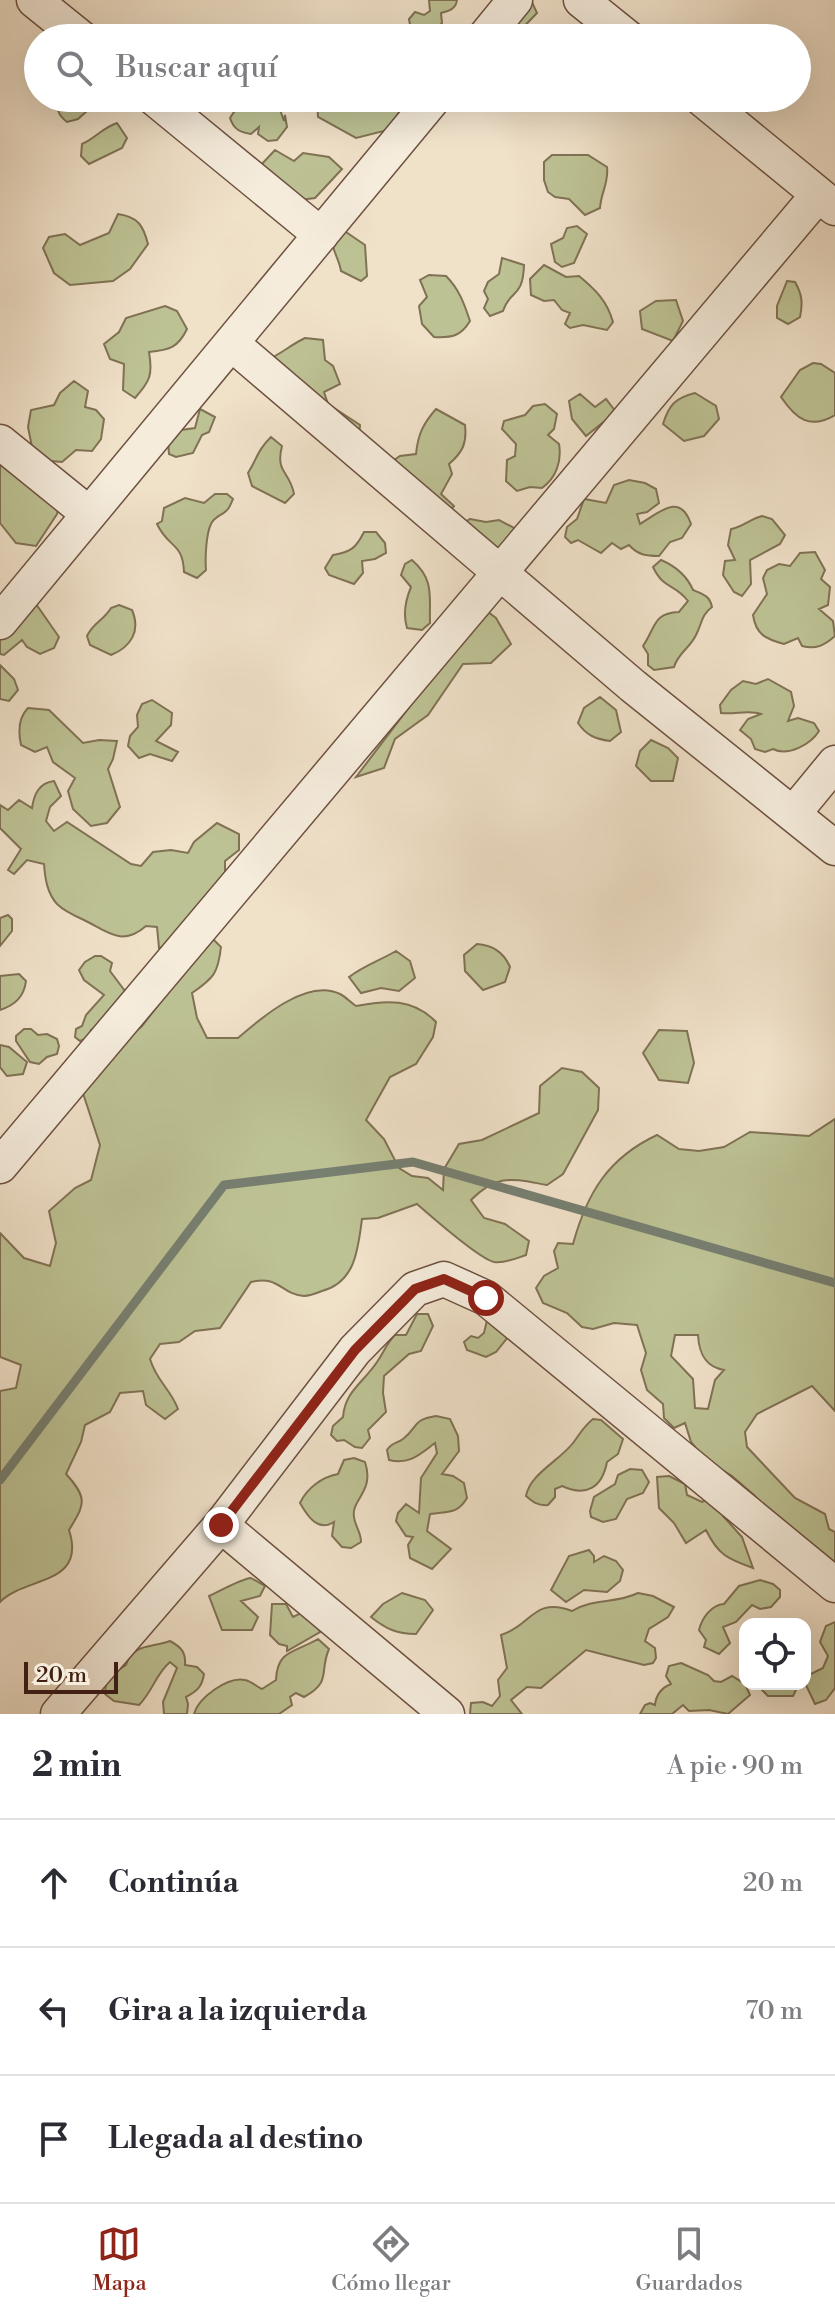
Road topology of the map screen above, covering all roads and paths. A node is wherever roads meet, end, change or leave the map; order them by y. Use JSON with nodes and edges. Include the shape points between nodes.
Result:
{"nodes":[{"id":1,"x":34,"y":0,"type":"edge"},
{"id":2,"x":515,"y":0,"type":"edge"},
{"id":3,"x":581,"y":0,"type":"edge"},
{"id":4,"x":64,"y":24,"type":"edge"},
{"id":5,"x":495,"y":24,"type":"edge"},
{"id":6,"x":611,"y":24,"type":"edge"},
{"id":7,"x":171,"y":112,"type":"edge"},
{"id":8,"x":422,"y":112,"type":"edge"},
{"id":9,"x":718,"y":112,"type":"edge"},
{"id":10,"x":827,"y":202,"type":"edge"},
{"id":11,"x":321,"y":235,"type":"junction"},
{"id":12,"x":231,"y":343,"type":"junction"},
{"id":13,"x":0,"y":442,"type":"edge"},
{"id":14,"x":89,"y":514,"type":"junction"},
{"id":15,"x":500,"y":571,"type":"junction"},
{"id":16,"x":0,"y":622,"type":"edge"},
{"id":17,"x":835,"y":763,"type":"edge"},
{"id":18,"x":793,"y":814,"type":"junction"},
{"id":19,"x":835,"y":848,"type":"edge"},
{"id":20,"x":0,"y":1166,"type":"edge"},
{"id":21,"x":221,"y":1525,"type":"junction"},
{"id":22,"x":835,"y":1585,"type":"edge"},
{"id":23,"x":58,"y":1714,"type":"edge"},
{"id":24,"x":447,"y":1714,"type":"edge"}],
"edges":[{"from":1,"to":4,"type":"street"},
{"from":2,"to":5,"type":"street"},
{"from":3,"to":6,"type":"street"},
{"from":7,"to":11,"type":"street"},
{"from":8,"to":11,"type":"street"},
{"from":9,"to":10,"type":"street"},
{"from":10,"to":15,"type":"street"},
{"from":11,"to":12,"type":"street"},
{"from":12,"to":14,"type":"street"},
{"from":12,"to":15,"type":"street"},
{"from":13,"to":14,"type":"street"},
{"from":14,"to":16,"type":"street"},
{"from":15,"to":18,"type":"street"},
{"from":15,"to":20,"type":"street"},
{"from":17,"to":18,"type":"street"},
{"from":18,"to":19,"type":"street"},
{"from":21,"to":22,"type":"street","via":[[355,1350],[415,1289],[444,1279],[486,1298]]},
{"from":21,"to":23,"type":"street"},
{"from":21,"to":24,"type":"street"}]}
